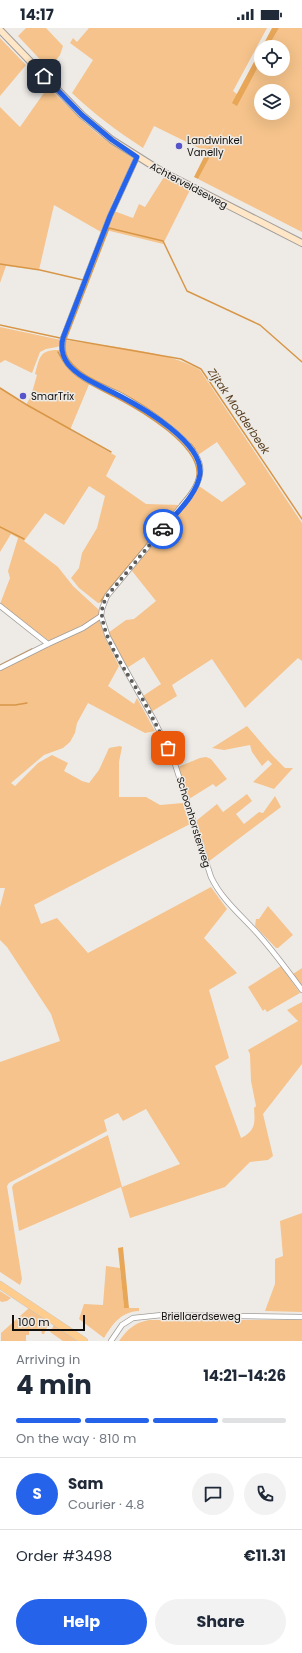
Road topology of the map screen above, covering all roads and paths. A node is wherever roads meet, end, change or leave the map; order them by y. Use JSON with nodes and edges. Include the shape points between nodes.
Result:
{"nodes":[{"id":1,"x":0,"y":30,"type":"edge"},
{"id":2,"x":137,"y":157,"type":"junction"},
{"id":3,"x":302,"y":243,"type":"edge"},
{"id":4,"x":0,"y":606,"type":"edge"},
{"id":5,"x":101,"y":616,"type":"junction"},
{"id":6,"x":48,"y":644,"type":"junction"},
{"id":7,"x":0,"y":668,"type":"edge"},
{"id":8,"x":302,"y":990,"type":"edge"},
{"id":9,"x":0,"y":1285,"type":"edge"},
{"id":10,"x":302,"y":1317,"type":"edge"},
{"id":11,"x":84,"y":1341,"type":"edge"},
{"id":12,"x":111,"y":1341,"type":"edge"}],
"edges":[{"from":1,"to":2,"type":"street","name":"Achterveldseweg","via":[[82,115]]},
{"from":2,"to":3,"type":"street","name":"Achterveldseweg"},
{"from":2,"to":5,"type":"street","via":[[110,216],[63,338],[62,350],[68,364],[80,374],[138,406],[180,437],[197,458],[200,472],[197,485],[189,497],[107,596]]},
{"from":4,"to":6,"type":"street"},
{"from":5,"to":6,"type":"street","via":[[83,628]]},
{"from":5,"to":8,"type":"street","name":"Schoonhorsterweg","via":[[122,665],[174,761],[217,890],[275,953]]},
{"from":6,"to":7,"type":"street"},
{"from":9,"to":11,"type":"main road"},
{"from":10,"to":12,"type":"street","name":"Briellaerdseweg","via":[[162,1315],[133,1318],[122,1325]]}]}
